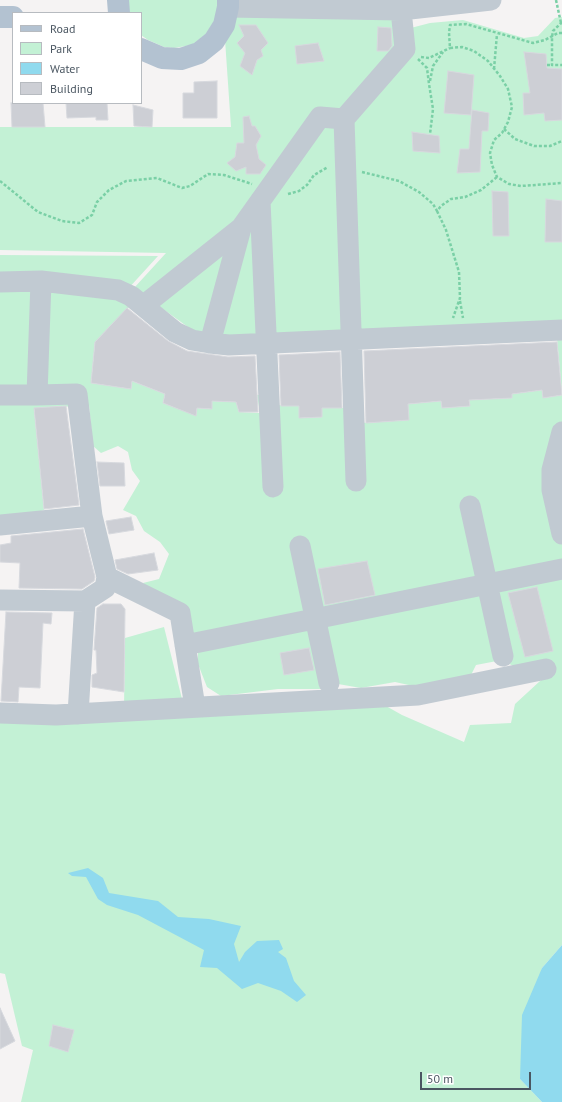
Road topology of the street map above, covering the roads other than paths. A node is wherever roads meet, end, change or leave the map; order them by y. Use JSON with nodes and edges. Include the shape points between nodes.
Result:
{"nodes":[{"id":1,"x":118,"y":0,"type":"edge"},
{"id":2,"x":491,"y":0,"type":"edge"},
{"id":3,"x":228,"y":3,"type":"edge"},
{"id":4,"x":401,"y":10,"type":"junction"},
{"id":5,"x":119,"y":12,"type":"edge"},
{"id":6,"x":0,"y":17,"type":"edge"},
{"id":7,"x":12,"y":17,"type":"edge"},
{"id":8,"x":142,"y":49,"type":"edge"},
{"id":9,"x":344,"y":119,"type":"junction"},
{"id":10,"x":265,"y":194,"type":"junction"},
{"id":11,"x":241,"y":228,"type":"junction"},
{"id":12,"x":41,"y":281,"type":"junction"},
{"id":13,"x":0,"y":282,"type":"edge"},
{"id":14,"x":143,"y":306,"type":"junction"},
{"id":15,"x":562,"y":330,"type":"edge"},
{"id":16,"x":352,"y":339,"type":"junction"},
{"id":17,"x":210,"y":343,"type":"junction"},
{"id":18,"x":266,"y":343,"type":"junction"},
{"id":19,"x":0,"y":394,"type":"edge"},
{"id":20,"x":37,"y":395,"type":"junction"},
{"id":21,"x":562,"y":432,"type":"edge"},
{"id":22,"x":356,"y":481,"type":"dead end"},
{"id":23,"x":273,"y":487,"type":"dead end"},
{"id":24,"x":470,"y":506,"type":"dead end"},
{"id":25,"x":92,"y":516,"type":"junction"},
{"id":26,"x":0,"y":525,"type":"edge"},
{"id":27,"x":562,"y":534,"type":"edge"},
{"id":28,"x":300,"y":546,"type":"dead end"},
{"id":29,"x":562,"y":569,"type":"edge"},
{"id":30,"x":107,"y":577,"type":"junction"},
{"id":31,"x":487,"y":584,"type":"junction"},
{"id":32,"x":0,"y":600,"type":"edge"},
{"id":33,"x":85,"y":601,"type":"junction"},
{"id":34,"x":315,"y":618,"type":"junction"},
{"id":35,"x":185,"y":645,"type":"junction"},
{"id":36,"x":503,"y":656,"type":"dead end"},
{"id":37,"x":546,"y":669,"type":"dead end"},
{"id":38,"x":329,"y":683,"type":"dead end"},
{"id":39,"x":195,"y":707,"type":"junction"},
{"id":40,"x":0,"y":713,"type":"edge"},
{"id":41,"x":78,"y":714,"type":"junction"}],
"edges":[{"from":1,"to":5,"type":"main road"},
{"from":2,"to":4,"type":"street"},
{"from":3,"to":4,"type":"street"},
{"from":3,"to":8,"type":"main road","via":[[224,25],[214,41],[199,53],[181,59],[162,58]]},
{"from":4,"to":9,"type":"street","via":[[405,48]]},
{"from":6,"to":7,"type":"main road"},
{"from":9,"to":10,"type":"street","via":[[320,117]]},
{"from":9,"to":16,"type":"street"},
{"from":10,"to":11,"type":"street"},
{"from":10,"to":18,"type":"street"},
{"from":11,"to":14,"type":"street"},
{"from":11,"to":17,"type":"street"},
{"from":12,"to":13,"type":"street"},
{"from":12,"to":14,"type":"street","via":[[118,290]]},
{"from":12,"to":20,"type":"street"},
{"from":14,"to":17,"type":"street","via":[[175,332],[192,340]]},
{"from":15,"to":16,"type":"street"},
{"from":16,"to":18,"type":"street"},
{"from":16,"to":22,"type":"street"},
{"from":17,"to":18,"type":"street"},
{"from":18,"to":23,"type":"street"},
{"from":19,"to":20,"type":"street"},
{"from":20,"to":25,"type":"street","via":[[77,394]]},
{"from":21,"to":27,"type":"street","via":[[552,470],[552,490]]},
{"from":24,"to":31,"type":"street"},
{"from":25,"to":26,"type":"street"},
{"from":25,"to":30,"type":"street"},
{"from":28,"to":34,"type":"street"},
{"from":29,"to":31,"type":"street"},
{"from":30,"to":33,"type":"street","via":[[105,588]]},
{"from":30,"to":35,"type":"street","via":[[180,613]]},
{"from":31,"to":34,"type":"street"},
{"from":31,"to":36,"type":"street"},
{"from":32,"to":33,"type":"street"},
{"from":33,"to":41,"type":"street"},
{"from":34,"to":35,"type":"street"},
{"from":34,"to":38,"type":"street"},
{"from":35,"to":39,"type":"street"},
{"from":37,"to":39,"type":"street","via":[[418,695]]},
{"from":39,"to":41,"type":"street"},
{"from":40,"to":41,"type":"street"}]}
